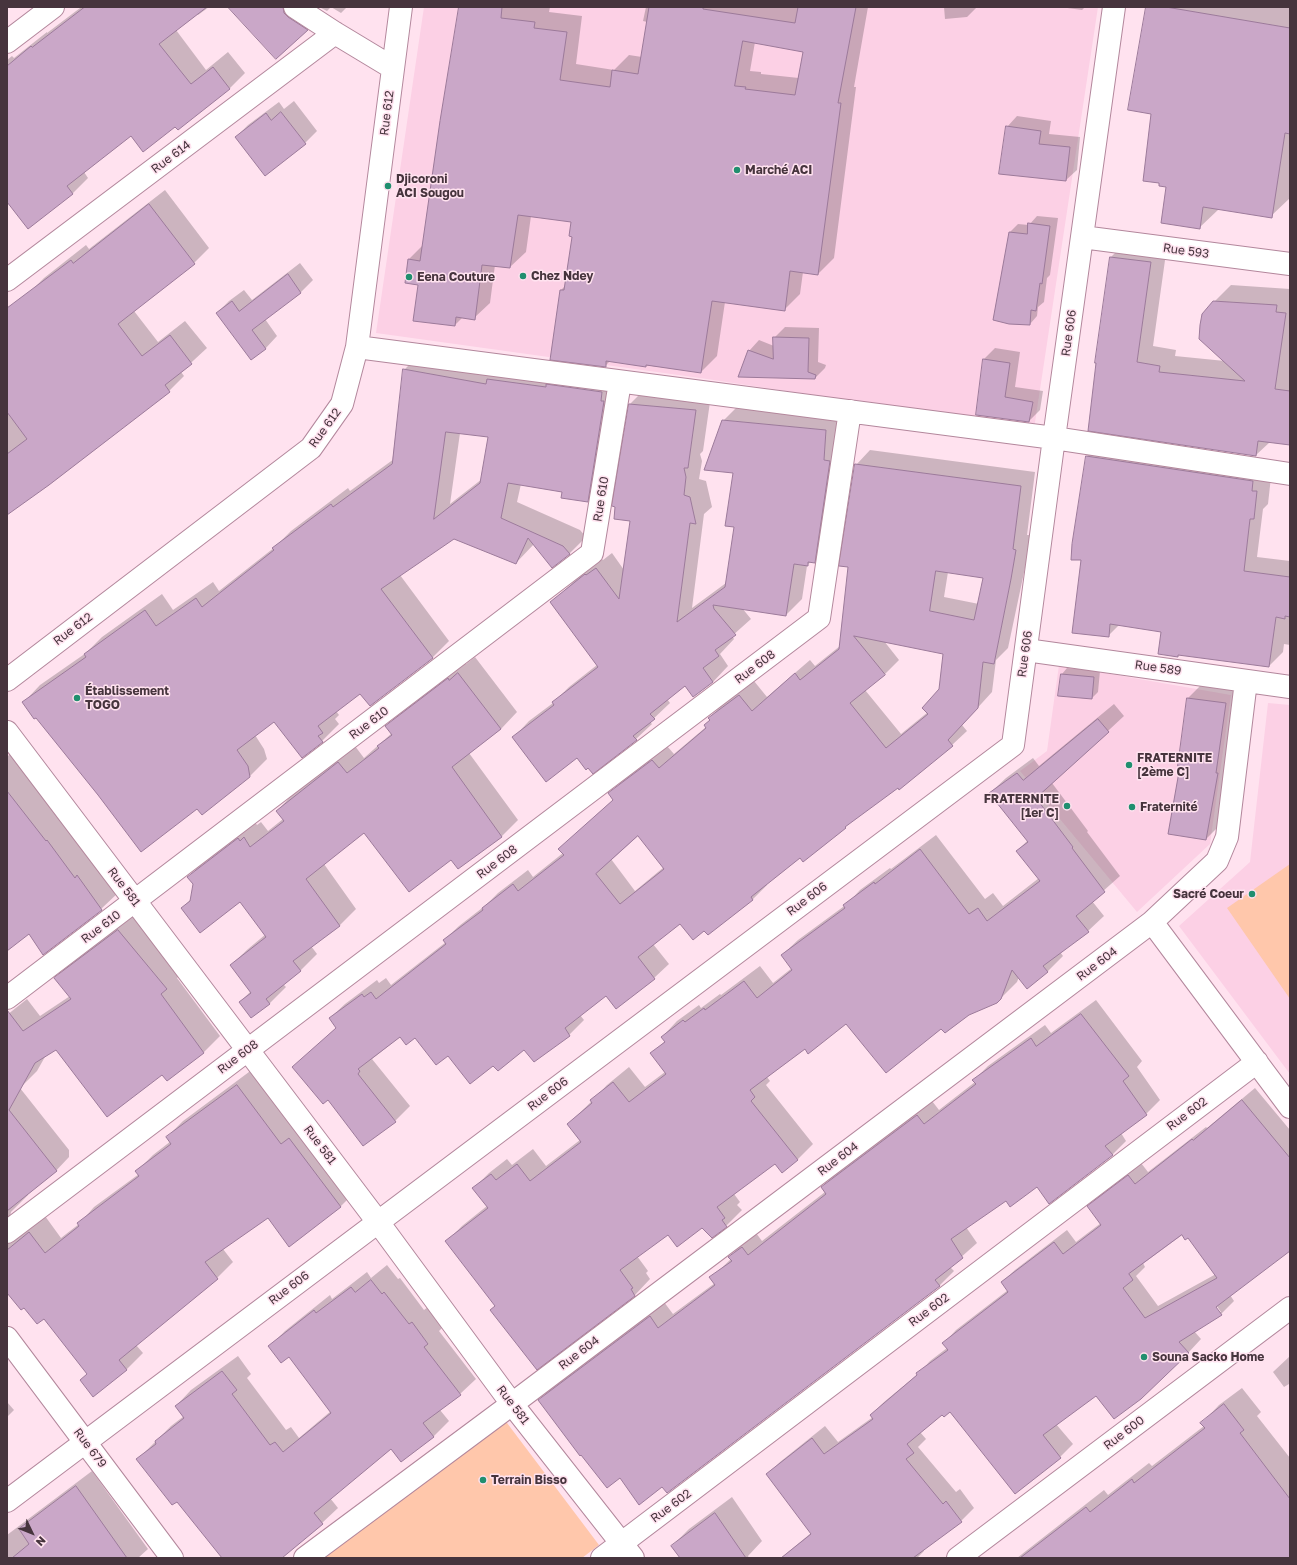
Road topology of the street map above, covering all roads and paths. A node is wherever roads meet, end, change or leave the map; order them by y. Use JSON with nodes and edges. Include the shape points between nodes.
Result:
{"nodes":[{"id":1,"x":53,"y":7,"type":"edge"},
{"id":2,"x":295,"y":7,"type":"edge"},
{"id":3,"x":401,"y":7,"type":"edge"},
{"id":4,"x":1114,"y":7,"type":"edge"},
{"id":5,"x":335,"y":33,"type":"junction"},
{"id":6,"x":7,"y":42,"type":"edge"},
{"id":7,"x":393,"y":68,"type":"junction"},
{"id":8,"x":1082,"y":237,"type":"junction"},
{"id":9,"x":1290,"y":264,"type":"edge"},
{"id":10,"x":7,"y":280,"type":"edge"},
{"id":11,"x":357,"y":347,"type":"junction"},
{"id":12,"x":620,"y":382,"type":"junction"},
{"id":13,"x":850,"y":411,"type":"junction"},
{"id":14,"x":1054,"y":438,"type":"junction"},
{"id":15,"x":1290,"y":474,"type":"edge"},
{"id":16,"x":1026,"y":650,"type":"junction"},
{"id":17,"x":7,"y":680,"type":"edge"},
{"id":18,"x":1246,"y":680,"type":"junction"},
{"id":19,"x":1290,"y":686,"type":"edge"},
{"id":20,"x":7,"y":732,"type":"edge"},
{"id":21,"x":135,"y":901,"type":"junction"},
{"id":22,"x":1152,"y":922,"type":"junction"},
{"id":23,"x":7,"y":998,"type":"edge"},
{"id":24,"x":248,"y":1050,"type":"junction"},
{"id":25,"x":1257,"y":1062,"type":"junction"},
{"id":26,"x":1290,"y":1107,"type":"edge"},
{"id":27,"x":378,"y":1222,"type":"junction"},
{"id":28,"x":7,"y":1232,"type":"edge"},
{"id":29,"x":1290,"y":1308,"type":"edge"},
{"id":30,"x":7,"y":1338,"type":"edge"},
{"id":31,"x":512,"y":1404,"type":"junction"},
{"id":32,"x":85,"y":1442,"type":"junction"},
{"id":33,"x":7,"y":1501,"type":"edge"},
{"id":34,"x":628,"y":1550,"type":"edge"},
{"id":35,"x":172,"y":1558,"type":"edge"},
{"id":36,"x":304,"y":1558,"type":"edge"},
{"id":37,"x":602,"y":1558,"type":"edge"},
{"id":38,"x":958,"y":1558,"type":"edge"}],
"edges":[{"from":1,"to":6,"type":"street"},
{"from":2,"to":5,"type":"street"},
{"from":3,"to":7,"type":"street","name":"Rue 612"},
{"from":4,"to":8,"type":"street","name":"Rue 606"},
{"from":5,"to":7,"type":"street"},
{"from":5,"to":10,"type":"street","name":"Rue 614"},
{"from":7,"to":11,"type":"street","name":"Rue 612"},
{"from":8,"to":9,"type":"street","name":"Rue 593"},
{"from":8,"to":14,"type":"street","name":"Rue 606"},
{"from":11,"to":12,"type":"street"},
{"from":11,"to":17,"type":"street","name":"Rue 612","via":[[342,404],[311,448]]},
{"from":12,"to":13,"type":"street"},
{"from":12,"to":21,"type":"street","name":"Rue 610","via":[[592,553]]},
{"from":13,"to":14,"type":"street"},
{"from":13,"to":24,"type":"street","name":"Rue 608","via":[[819,618]]},
{"from":14,"to":15,"type":"street"},
{"from":14,"to":16,"type":"street","name":"Rue 606"},
{"from":16,"to":18,"type":"street","name":"Rue 589"},
{"from":16,"to":27,"type":"street","name":"Rue 606","via":[[1013,745]]},
{"from":18,"to":19,"type":"street","name":"Rue 589"},
{"from":18,"to":22,"type":"street","name":"Rue 604","via":[[1227,837],[1217,861]]},
{"from":20,"to":21,"type":"street","name":"Rue 581"},
{"from":21,"to":23,"type":"street","name":"Rue 610"},
{"from":21,"to":24,"type":"street","name":"Rue 581"},
{"from":22,"to":25,"type":"street"},
{"from":22,"to":31,"type":"street","name":"Rue 604"},
{"from":24,"to":27,"type":"street","name":"Rue 581"},
{"from":24,"to":28,"type":"street","name":"Rue 608"},
{"from":25,"to":26,"type":"street"},
{"from":25,"to":34,"type":"street","name":"Rue 602"},
{"from":27,"to":31,"type":"street","name":"Rue 581"},
{"from":27,"to":32,"type":"street","name":"Rue 606"},
{"from":29,"to":38,"type":"street","name":"Rue 600"},
{"from":30,"to":32,"type":"street","name":"Rue 679"},
{"from":31,"to":34,"type":"street","name":"Rue 581"},
{"from":31,"to":36,"type":"street","name":"Rue 604"},
{"from":32,"to":33,"type":"street","name":"Rue 606"},
{"from":32,"to":35,"type":"street","name":"Rue 679"},
{"from":34,"to":37,"type":"street","name":"Rue 602"}]}
